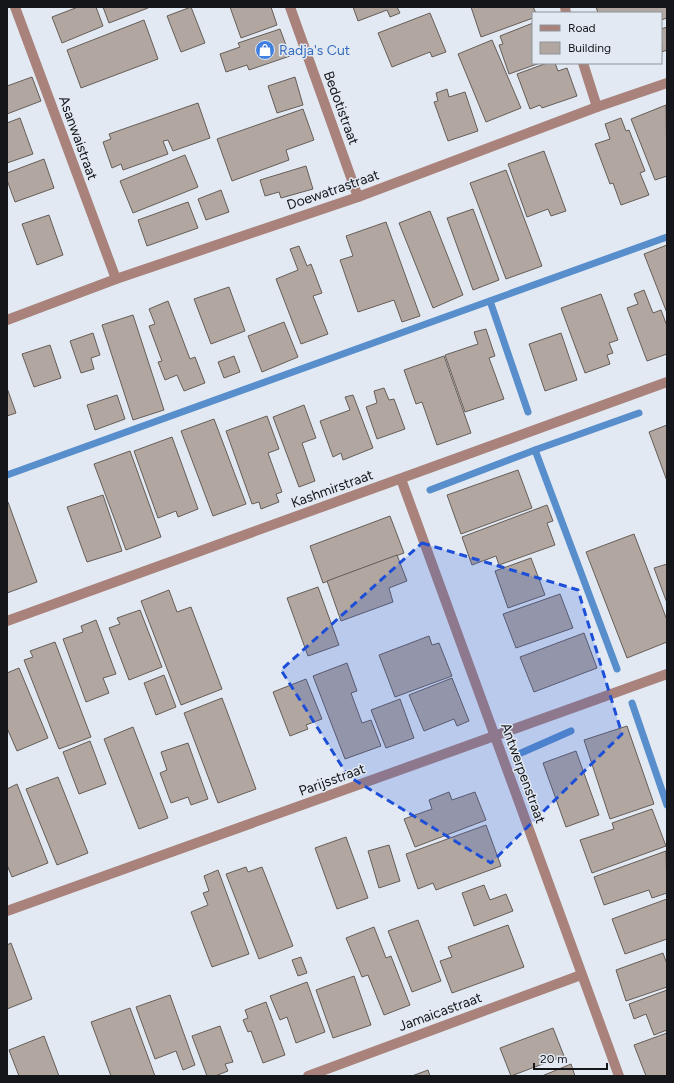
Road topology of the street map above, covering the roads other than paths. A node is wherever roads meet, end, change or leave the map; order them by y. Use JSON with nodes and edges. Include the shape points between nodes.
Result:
{"nodes":[{"id":1,"x":15,"y":7,"type":"edge"},
{"id":2,"x":290,"y":7,"type":"edge"},
{"id":3,"x":583,"y":64,"type":"edge"},
{"id":4,"x":667,"y":83,"type":"edge"},
{"id":5,"x":597,"y":108,"type":"junction"},
{"id":6,"x":358,"y":197,"type":"junction"},
{"id":7,"x":116,"y":279,"type":"junction"},
{"id":8,"x":7,"y":320,"type":"edge"},
{"id":9,"x":667,"y":382,"type":"edge"},
{"id":10,"x":400,"y":479,"type":"junction"},
{"id":11,"x":7,"y":621,"type":"edge"},
{"id":12,"x":667,"y":674,"type":"edge"},
{"id":13,"x":495,"y":736,"type":"junction"},
{"id":14,"x":7,"y":911,"type":"edge"},
{"id":15,"x":581,"y":975,"type":"junction"},
{"id":16,"x":308,"y":1076,"type":"edge"},
{"id":17,"x":618,"y":1076,"type":"edge"}],
"edges":[{"from":1,"to":7,"type":"street","name":"Asanwaistraat"},
{"from":2,"to":6,"type":"street","name":"Bedotistraat"},
{"from":3,"to":5,"type":"street"},
{"from":4,"to":5,"type":"street","name":"Doewatrastraat"},
{"from":5,"to":6,"type":"street","name":"Doewatrastraat"},
{"from":6,"to":7,"type":"street","name":"Doewatrastraat"},
{"from":7,"to":8,"type":"street","name":"Doewatrastraat"},
{"from":9,"to":10,"type":"street","name":"Kashmirstraat"},
{"from":10,"to":11,"type":"street","name":"Kashmirstraat"},
{"from":10,"to":13,"type":"street","name":"Antwerpenstraat"},
{"from":12,"to":13,"type":"street","name":"Parijsstraat"},
{"from":13,"to":14,"type":"street","name":"Parijsstraat"},
{"from":13,"to":15,"type":"street","name":"Antwerpenstraat"},
{"from":15,"to":16,"type":"street","name":"Jamaicastraat"},
{"from":15,"to":17,"type":"street","name":"Antwerpenstraat"}]}
